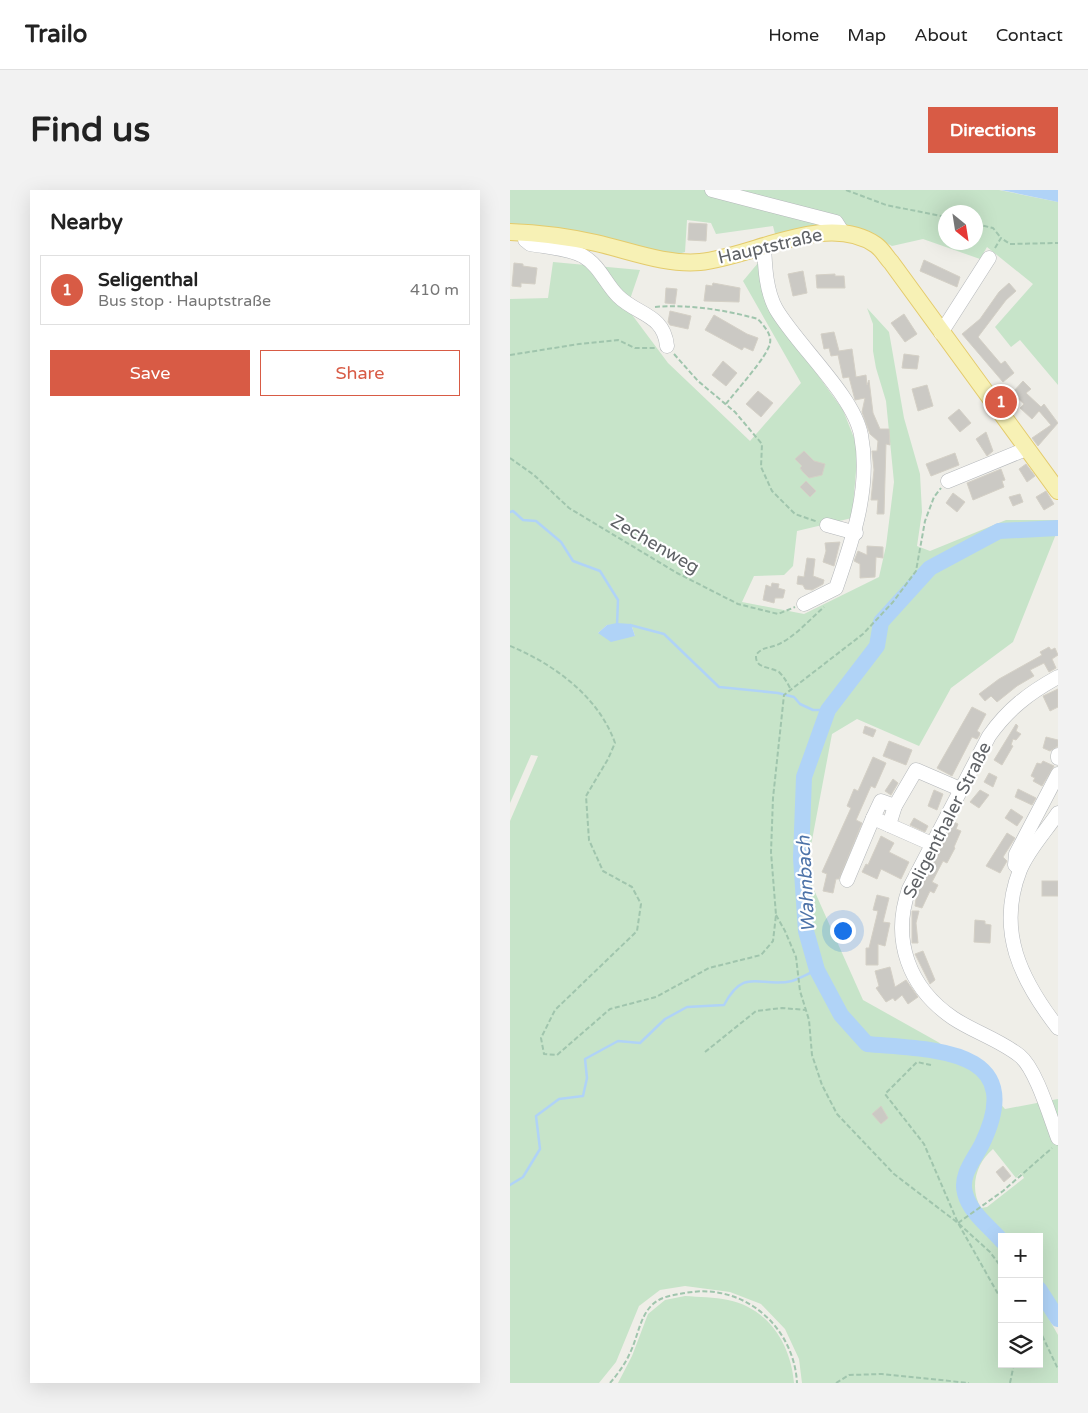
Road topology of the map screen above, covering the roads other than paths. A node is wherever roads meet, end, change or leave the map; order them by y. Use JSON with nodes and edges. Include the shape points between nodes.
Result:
{"nodes":[{"id":1,"x":712,"y":190,"type":"edge"},
{"id":2,"x":517,"y":232,"type":"edge"},
{"id":3,"x":843,"y":233,"type":"junction"},
{"id":4,"x":764,"y":246,"type":"junction"},
{"id":5,"x":989,"y":258,"type":"road end"},
{"id":6,"x":941,"y":333,"type":"junction"},
{"id":7,"x":667,"y":346,"type":"road end"},
{"id":8,"x":1026,"y":448,"type":"junction"},
{"id":9,"x":948,"y":481,"type":"road end"},
{"id":10,"x":1058,"y":491,"type":"edge"},
{"id":11,"x":827,"y":525,"type":"road end"},
{"id":12,"x":856,"y":533,"type":"junction"},
{"id":13,"x":804,"y":604,"type":"road end"},
{"id":14,"x":1058,"y":677,"type":"edge"},
{"id":15,"x":1058,"y":774,"type":"edge"},
{"id":16,"x":960,"y":789,"type":"junction"},
{"id":17,"x":895,"y":806,"type":"junction"},
{"id":18,"x":1058,"y":813,"type":"edge"},
{"id":19,"x":873,"y":818,"type":"junction"},
{"id":20,"x":889,"y":825,"type":"junction"},
{"id":21,"x":932,"y":844,"type":"junction"},
{"id":22,"x":1020,"y":868,"type":"junction"},
{"id":23,"x":848,"y":880,"type":"dead end"},
{"id":24,"x":1058,"y":1028,"type":"edge"},
{"id":25,"x":1058,"y":1138,"type":"edge"}],
"edges":[{"from":1,"to":3,"type":"street","via":[[836,222]]},
{"from":2,"to":4,"type":"main road","name":"Hauptstraße","via":[[595,243],[676,263],[702,262]]},
{"from":2,"to":7,"type":"street","via":[[530,244],[574,253],[594,263],[619,297],[651,316],[666,335]]},
{"from":3,"to":4,"type":"main road","name":"Hauptstraße","via":[[810,235]]},
{"from":3,"to":6,"type":"main road","name":"Hauptstraße","via":[[865,238],[878,246]]},
{"from":4,"to":12,"type":"street","via":[[766,277],[776,308],[849,407],[861,434],[862,497]]},
{"from":5,"to":6,"type":"street"},
{"from":6,"to":8,"type":"main road","name":"Hauptstraße"},
{"from":8,"to":9,"type":"street"},
{"from":8,"to":10,"type":"main road","name":"Hauptstraße"},
{"from":11,"to":12,"type":"street"},
{"from":12,"to":13,"type":"street","via":[[836,588]]},
{"from":14,"to":16,"type":"street","name":"Seligenthaler Straße","via":[[1025,697],[1003,717]]},
{"from":15,"to":22,"type":"street","via":[[1016,854],[1015,865]]},
{"from":16,"to":17,"type":"street","via":[[916,770]]},
{"from":16,"to":21,"type":"street","name":"Seligenthaler Straße"},
{"from":17,"to":19,"type":"street","via":[[881,801]]},
{"from":17,"to":20,"type":"street"},
{"from":18,"to":22,"type":"street"},
{"from":19,"to":20,"type":"street"},
{"from":19,"to":23,"type":"street"},
{"from":20,"to":21,"type":"street"},
{"from":21,"to":25,"type":"street","name":"Seligenthaler Straße","via":[[902,908],[900,932],[910,967],[919,985],[953,1018],[1021,1057],[1036,1080]]},
{"from":22,"to":24,"type":"street","via":[[1011,905],[1010,933],[1030,990]]}]}
